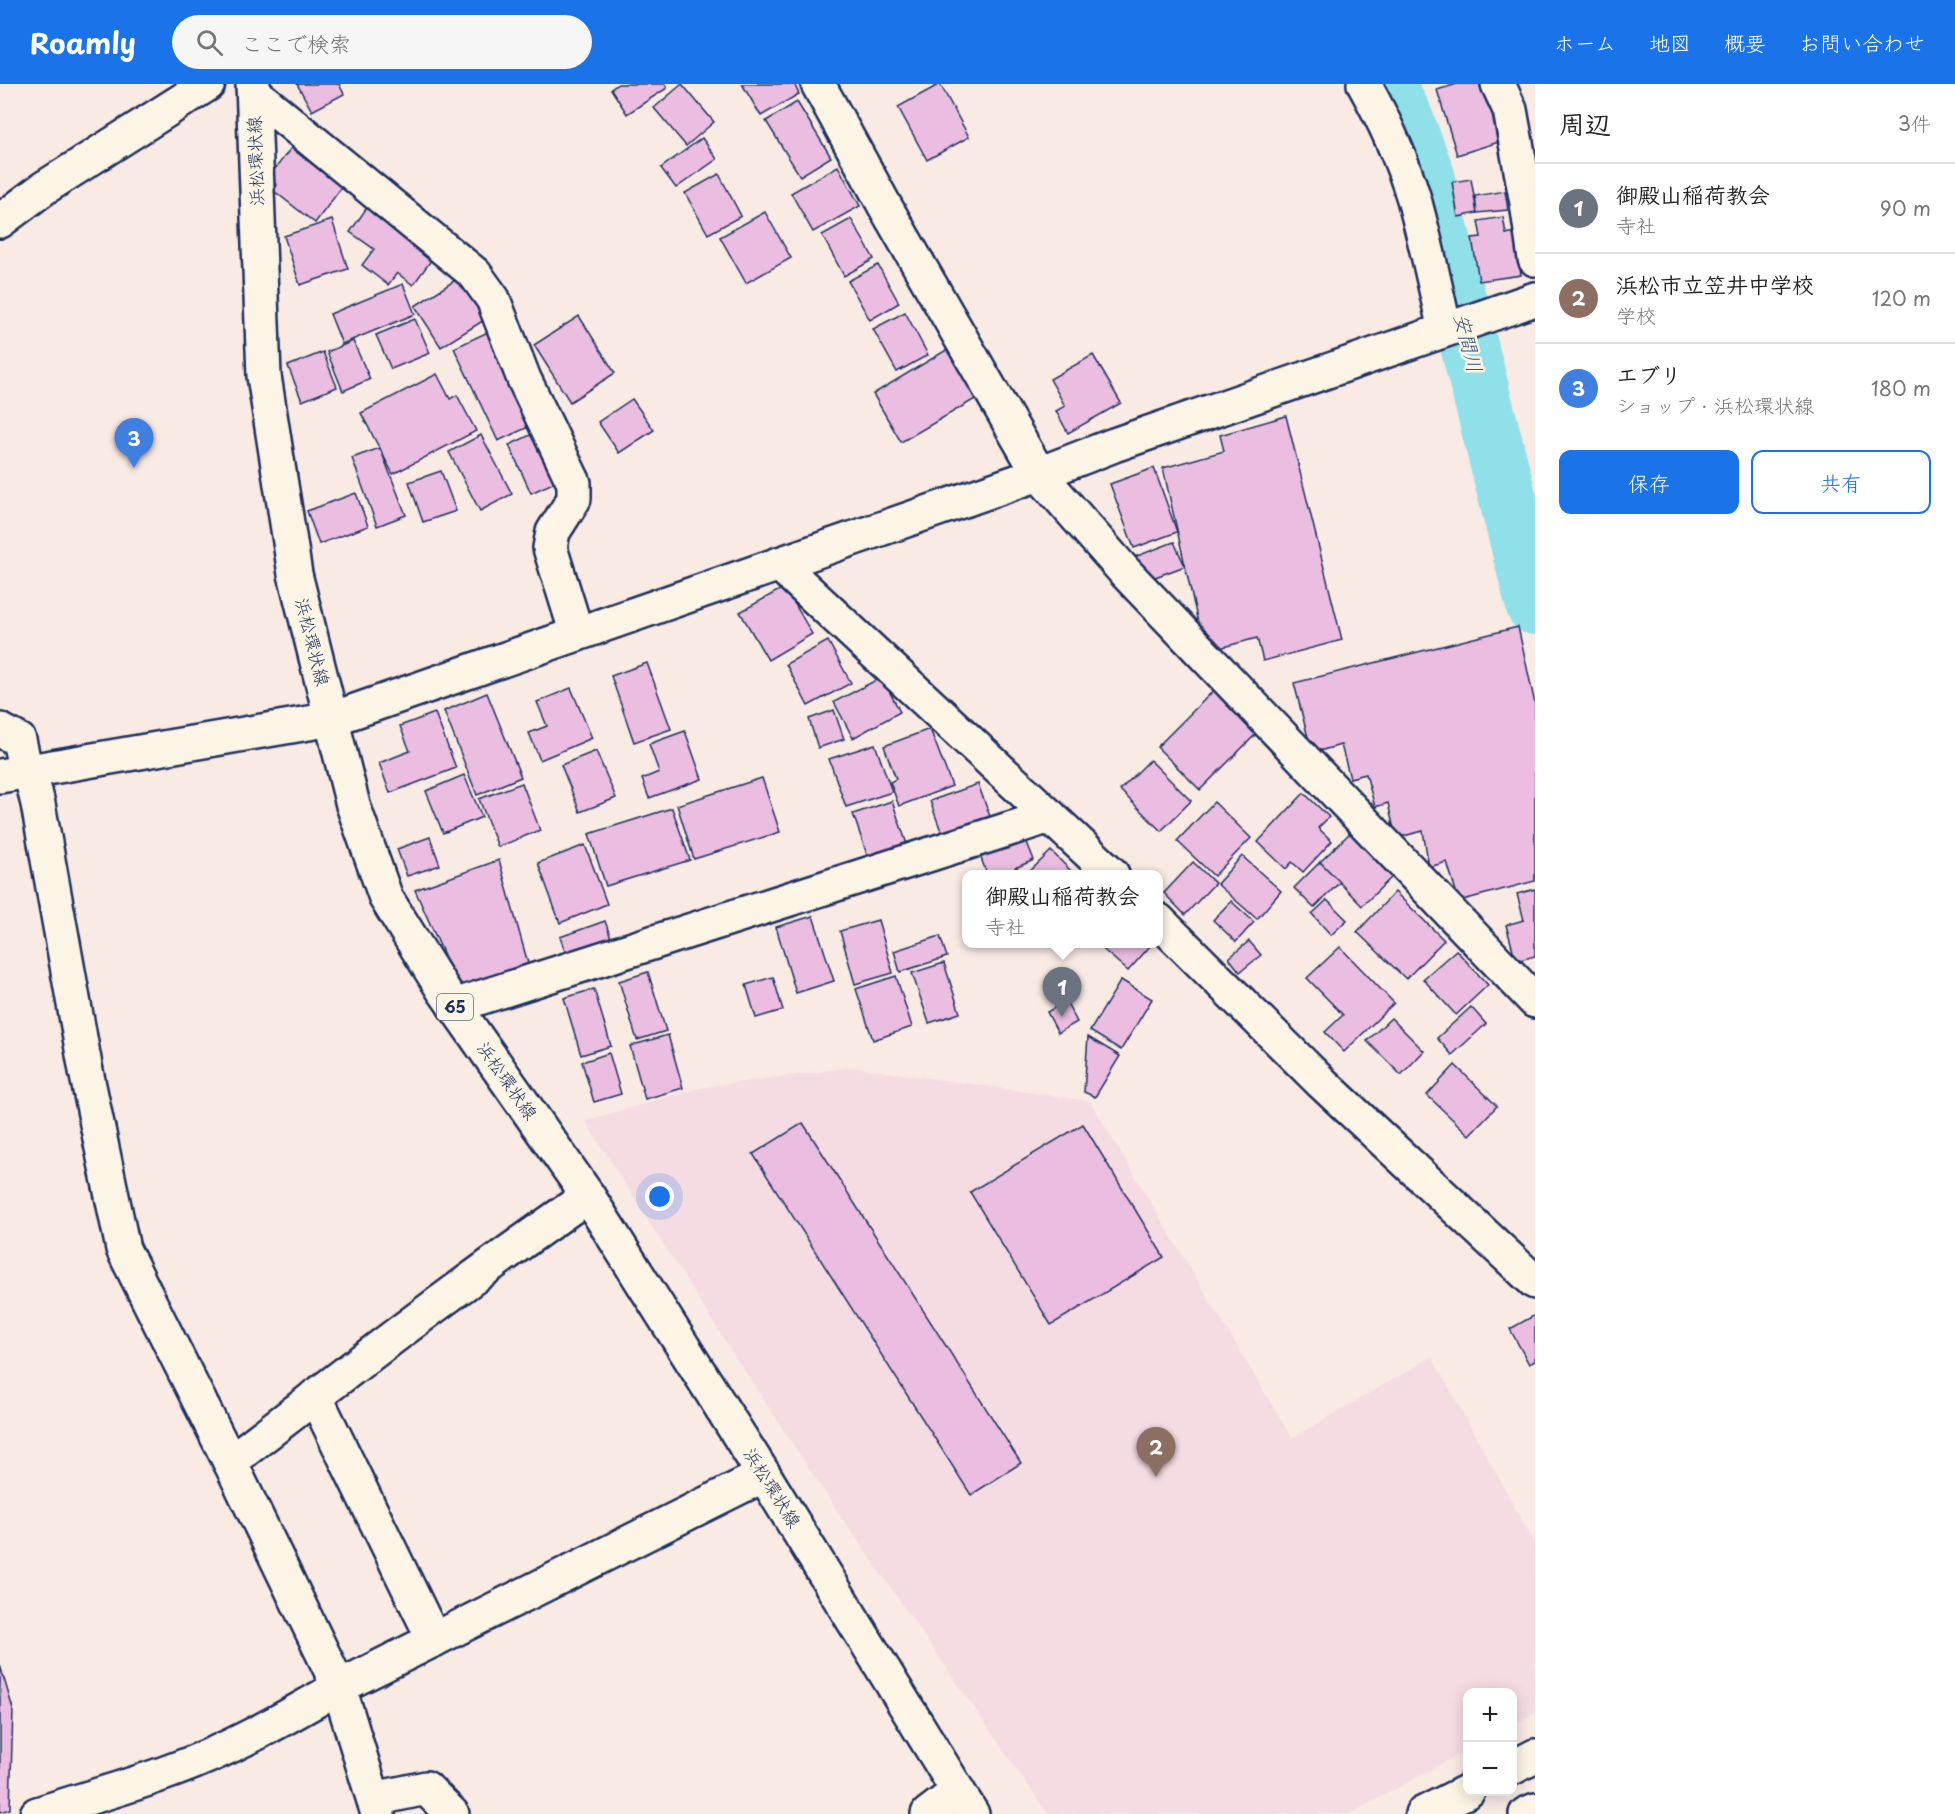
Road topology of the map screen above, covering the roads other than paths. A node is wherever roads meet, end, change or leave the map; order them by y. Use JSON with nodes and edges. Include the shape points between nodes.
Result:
{"nodes":[{"id":1,"x":208,"y":84,"type":"edge"},
{"id":2,"x":818,"y":84,"type":"edge"},
{"id":3,"x":1364,"y":84,"type":"edge"},
{"id":4,"x":1498,"y":84,"type":"edge"},
{"id":5,"x":253,"y":89,"type":"edge"},
{"id":6,"x":0,"y":221,"type":"edge"},
{"id":7,"x":1535,"y":259,"type":"edge"},
{"id":8,"x":1535,"y":299,"type":"edge"},
{"id":9,"x":1446,"y":329,"type":"junction"},
{"id":10,"x":1039,"y":474,"type":"junction"},
{"id":11,"x":779,"y":564,"type":"junction"},
{"id":12,"x":578,"y":634,"type":"junction"},
{"id":13,"x":332,"y":718,"type":"junction"},
{"id":14,"x":0,"y":730,"type":"edge"},
{"id":15,"x":19,"y":773,"type":"edge"},
{"id":16,"x":1050,"y":816,"type":"junction"},
{"id":17,"x":1108,"y":870,"type":"edge"},
{"id":18,"x":1163,"y":925,"type":"edge"},
{"id":19,"x":1535,"y":1001,"type":"edge"},
{"id":20,"x":454,"y":1006,"type":"junction"},
{"id":21,"x":588,"y":1196,"type":"junction"},
{"id":22,"x":1535,"y":1282,"type":"edge"},
{"id":23,"x":315,"y":1396,"type":"junction"},
{"id":24,"x":230,"y":1462,"type":"junction"},
{"id":25,"x":764,"y":1475,"type":"junction"},
{"id":26,"x":434,"y":1640,"type":"junction"},
{"id":27,"x":339,"y":1687,"type":"junction"},
{"id":28,"x":1535,"y":1756,"type":"edge"},
{"id":29,"x":1517,"y":1765,"type":"edge"},
{"id":30,"x":1463,"y":1793,"type":"edge"},
{"id":31,"x":965,"y":1803,"type":"edge"},
{"id":32,"x":376,"y":1806,"type":"edge"},
{"id":33,"x":1535,"y":1810,"type":"edge"},
{"id":34,"x":37,"y":1814,"type":"edge"},
{"id":35,"x":452,"y":1814,"type":"edge"},
{"id":36,"x":928,"y":1814,"type":"edge"},
{"id":37,"x":1422,"y":1814,"type":"edge"},
{"id":38,"x":1526,"y":1814,"type":"edge"}],
"edges":[{"from":1,"to":6,"type":"street","via":[[44,188]]},
{"from":2,"to":10,"type":"street"},
{"from":3,"to":9,"type":"street","via":[[1414,198]]},
{"from":4,"to":7,"type":"street","via":[[1510,110]]},
{"from":5,"to":12,"type":"street","via":[[475,274],[493,299],[524,379],[574,483],[574,499],[553,532],[550,548]]},
{"from":5,"to":13,"type":"street","name":"浜松環状線","number":"65","via":[[264,376],[295,574]]},
{"from":8,"to":9,"type":"street"},
{"from":9,"to":10,"type":"street"},
{"from":10,"to":11,"type":"street"},
{"from":10,"to":19,"type":"street","via":[[1125,572]]},
{"from":11,"to":12,"type":"street"},
{"from":11,"to":16,"type":"street"},
{"from":12,"to":13,"type":"street"},
{"from":13,"to":15,"type":"street"},
{"from":13,"to":20,"type":"street","name":"浜松環状線","number":"65","via":[[353,805],[386,898]]},
{"from":14,"to":15,"type":"street","via":[[19,740]]},
{"from":15,"to":24,"type":"street","via":[[38,804],[123,1249]]},
{"from":16,"to":17,"type":"street"},
{"from":16,"to":20,"type":"street"},
{"from":18,"to":22,"type":"street","via":[[1321,1082]]},
{"from":20,"to":21,"type":"street","name":"浜松環状線","number":"65"},
{"from":21,"to":23,"type":"street"},
{"from":21,"to":25,"type":"street","name":"浜松環状線","number":"65"},
{"from":23,"to":24,"type":"street"},
{"from":23,"to":26,"type":"street"},
{"from":24,"to":27,"type":"street"},
{"from":25,"to":26,"type":"street"},
{"from":25,"to":31,"type":"street","name":"浜松環状線","number":"65"},
{"from":26,"to":27,"type":"street"},
{"from":27,"to":32,"type":"street"},
{"from":27,"to":34,"type":"street","via":[[233,1745],[168,1772]]},
{"from":28,"to":29,"type":"street"},
{"from":30,"to":37,"type":"street"},
{"from":31,"to":36,"type":"street"},
{"from":32,"to":35,"type":"street","via":[[426,1788]]},
{"from":33,"to":38,"type":"street"}]}
